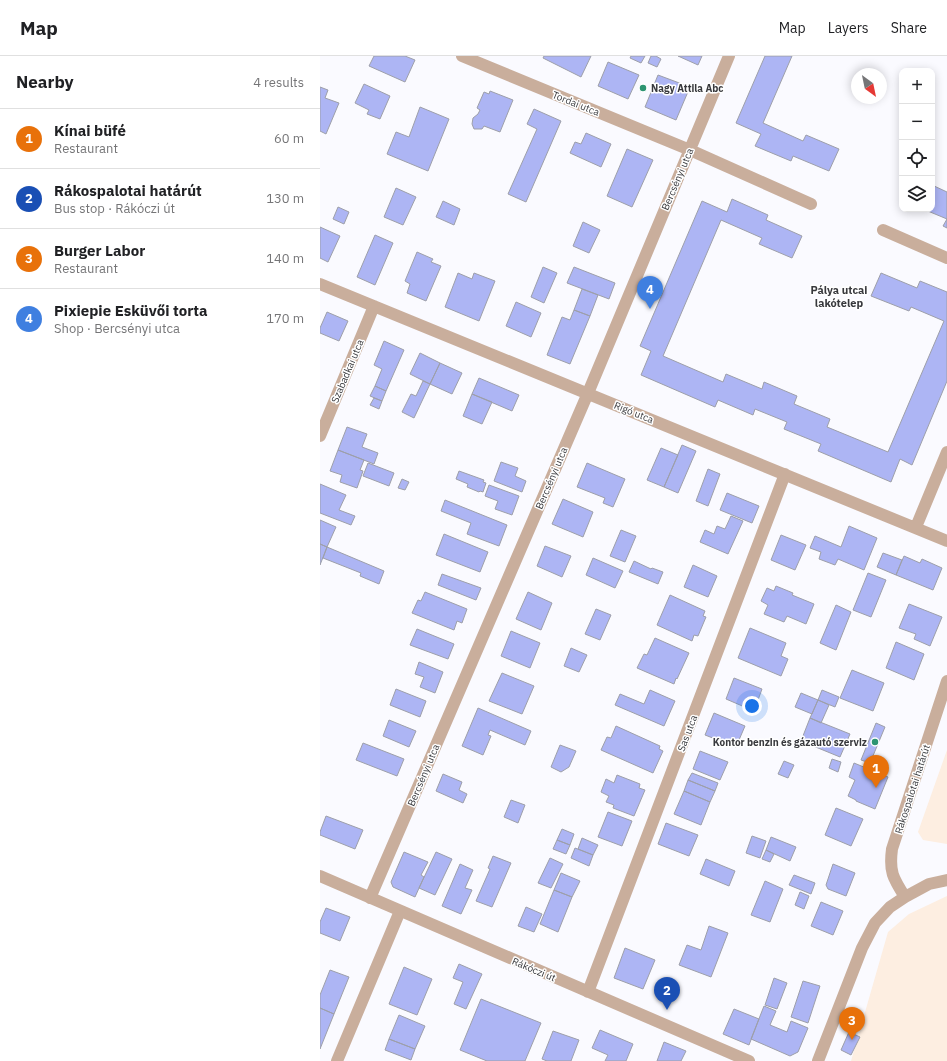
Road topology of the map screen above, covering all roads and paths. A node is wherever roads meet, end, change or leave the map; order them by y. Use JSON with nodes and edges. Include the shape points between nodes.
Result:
{"nodes":[{"id":1,"x":462,"y":56,"type":"edge"},
{"id":2,"x":729,"y":56,"type":"edge"},
{"id":3,"x":690,"y":150,"type":"junction"},
{"id":4,"x":811,"y":204,"type":"dead end"},
{"id":5,"x":883,"y":230,"type":"dead end"},
{"id":6,"x":947,"y":258,"type":"edge"},
{"id":7,"x":320,"y":284,"type":"edge"},
{"id":8,"x":374,"y":306,"type":"junction"},
{"id":9,"x":588,"y":393,"type":"junction"},
{"id":10,"x":320,"y":436,"type":"edge"},
{"id":11,"x":947,"y":452,"type":"edge"},
{"id":12,"x":785,"y":474,"type":"junction"},
{"id":13,"x":916,"y":527,"type":"junction"},
{"id":14,"x":947,"y":540,"type":"edge"},
{"id":15,"x":947,"y":681,"type":"edge"},
{"id":16,"x":320,"y":876,"type":"edge"},
{"id":17,"x":947,"y":880,"type":"edge"},
{"id":18,"x":905,"y":897,"type":"junction"},
{"id":19,"x":370,"y":898,"type":"junction"},
{"id":20,"x":400,"y":911,"type":"junction"},
{"id":21,"x":588,"y":992,"type":"junction"},
{"id":22,"x":337,"y":1061,"type":"edge"},
{"id":23,"x":749,"y":1061,"type":"edge"},
{"id":24,"x":818,"y":1061,"type":"edge"}],
"edges":[{"from":1,"to":3,"type":"street","name":"Tordai utca"},
{"from":2,"to":3,"type":"street","name":"Bercsényi utca"},
{"from":3,"to":4,"type":"street","name":"Tordai utca"},
{"from":3,"to":9,"type":"street","name":"Bercsényi utca"},
{"from":5,"to":6,"type":"street"},
{"from":7,"to":8,"type":"street","name":"Rigó utca"},
{"from":8,"to":9,"type":"street","name":"Rigó utca"},
{"from":8,"to":10,"type":"street","name":"Szabadkai utca"},
{"from":9,"to":12,"type":"street","name":"Rigó utca"},
{"from":9,"to":19,"type":"street","name":"Bercsényi utca"},
{"from":11,"to":13,"type":"street"},
{"from":12,"to":13,"type":"street","name":"Rigó utca"},
{"from":12,"to":21,"type":"street","name":"Sas utca"},
{"from":13,"to":14,"type":"street","name":"Rigó utca"},
{"from":15,"to":18,"type":"street","name":"Rákospalotai határút","via":[[892,849],[891,867],[894,879]]},
{"from":16,"to":19,"type":"street","name":"Rákóczi út"},
{"from":17,"to":18,"type":"street","via":[[929,884]]},
{"from":18,"to":24,"type":"street","via":[[890,907],[875,923],[862,948]]},
{"from":19,"to":20,"type":"street","name":"Rákóczi út"},
{"from":20,"to":21,"type":"street","name":"Rákóczi út"},
{"from":20,"to":22,"type":"street"},
{"from":21,"to":23,"type":"street","name":"Rákóczi út"}]}
